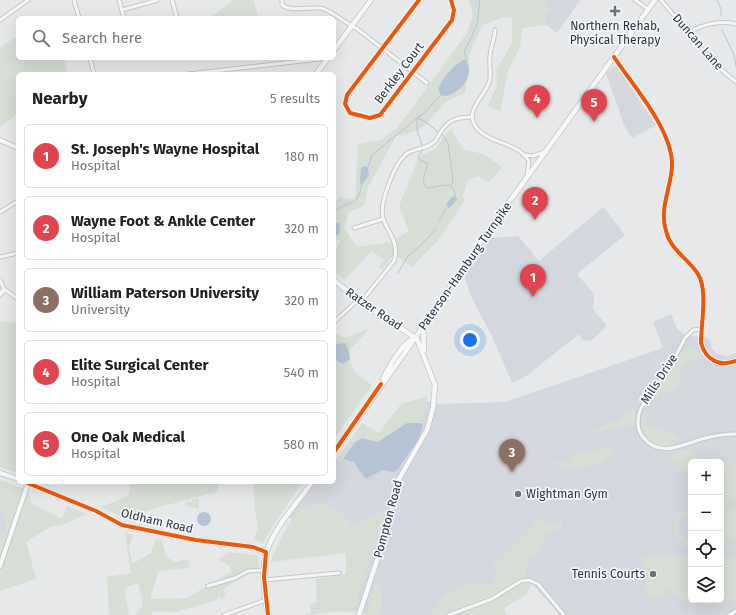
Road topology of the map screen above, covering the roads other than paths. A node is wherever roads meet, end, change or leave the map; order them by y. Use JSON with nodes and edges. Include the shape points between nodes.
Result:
{"nodes":[{"id":1,"x":17,"y":0,"type":"edge"},
{"id":2,"x":28,"y":0,"type":"edge"},
{"id":3,"x":74,"y":0,"type":"edge"},
{"id":4,"x":119,"y":0,"type":"edge"},
{"id":5,"x":158,"y":0,"type":"edge"},
{"id":6,"x":172,"y":0,"type":"edge"},
{"id":7,"x":282,"y":0,"type":"edge"},
{"id":8,"x":371,"y":0,"type":"edge"},
{"id":9,"x":419,"y":0,"type":"edge"},
{"id":10,"x":451,"y":0,"type":"edge"},
{"id":11,"x":635,"y":0,"type":"edge"},
{"id":12,"x":655,"y":0,"type":"edge"},
{"id":13,"x":661,"y":0,"type":"edge"},
{"id":14,"x":19,"y":6,"type":"junction"},
{"id":15,"x":122,"y":10,"type":"junction"},
{"id":16,"x":648,"y":10,"type":"junction"},
{"id":17,"x":78,"y":16,"type":"edge"},
{"id":18,"x":124,"y":16,"type":"edge"},
{"id":19,"x":176,"y":16,"type":"edge"},
{"id":20,"x":336,"y":16,"type":"edge"},
{"id":21,"x":336,"y":16,"type":"edge"},
{"id":22,"x":0,"y":20,"type":"edge"},
{"id":23,"x":736,"y":24,"type":"edge"},
{"id":24,"x":352,"y":26,"type":"junction"},
{"id":25,"x":495,"y":30,"type":"dead end"},
{"id":26,"x":689,"y":32,"type":"junction"},
{"id":27,"x":336,"y":47,"type":"edge"},
{"id":28,"x":382,"y":48,"type":"junction"},
{"id":29,"x":614,"y":58,"type":"junction"},
{"id":30,"x":90,"y":60,"type":"edge"},
{"id":31,"x":310,"y":60,"type":"edge"},
{"id":32,"x":326,"y":60,"type":"edge"},
{"id":33,"x":94,"y":72,"type":"edge"},
{"id":34,"x":206,"y":72,"type":"edge"},
{"id":35,"x":318,"y":72,"type":"edge"},
{"id":36,"x":413,"y":72,"type":"junction"},
{"id":37,"x":427,"y":82,"type":"dead end"},
{"id":38,"x":736,"y":82,"type":"edge"},
{"id":39,"x":473,"y":117,"type":"junction"},
{"id":40,"x":0,"y":140,"type":"edge"},
{"id":41,"x":16,"y":147,"type":"edge"},
{"id":42,"x":546,"y":151,"type":"junction"},
{"id":43,"x":525,"y":155,"type":"junction"},
{"id":44,"x":526,"y":179,"type":"junction"},
{"id":45,"x":16,"y":202,"type":"edge"},
{"id":46,"x":0,"y":212,"type":"edge"},
{"id":47,"x":383,"y":219,"type":"junction"},
{"id":48,"x":354,"y":228,"type":"dead end"},
{"id":49,"x":16,"y":253,"type":"edge"},
{"id":50,"x":0,"y":257,"type":"edge"},
{"id":51,"x":0,"y":280,"type":"edge"},
{"id":52,"x":336,"y":282,"type":"edge"},
{"id":53,"x":5,"y":290,"type":"junction"},
{"id":54,"x":0,"y":292,"type":"edge"},
{"id":55,"x":0,"y":295,"type":"edge"},
{"id":56,"x":16,"y":298,"type":"edge"},
{"id":57,"x":359,"y":301,"type":"junction"},
{"id":58,"x":336,"y":320,"type":"edge"},
{"id":59,"x":423,"y":326,"type":"junction"},
{"id":60,"x":701,"y":329,"type":"junction"},
{"id":61,"x":415,"y":337,"type":"junction"},
{"id":62,"x":424,"y":353,"type":"junction"},
{"id":63,"x":736,"y":361,"type":"edge"},
{"id":64,"x":736,"y":434,"type":"edge"},
{"id":65,"x":339,"y":444,"type":"junction"},
{"id":66,"x":336,"y":445,"type":"edge"},
{"id":67,"x":336,"y":449,"type":"edge"},
{"id":68,"x":0,"y":474,"type":"edge"},
{"id":69,"x":16,"y":478,"type":"edge"},
{"id":70,"x":25,"y":484,"type":"edge"},
{"id":71,"x":31,"y":484,"type":"edge"},
{"id":72,"x":311,"y":484,"type":"edge"},
{"id":73,"x":266,"y":552,"type":"junction"},
{"id":74,"x":0,"y":566,"type":"edge"},
{"id":75,"x":264,"y":570,"type":"junction"},
{"id":76,"x":339,"y":574,"type":"dead end"},
{"id":77,"x":264,"y":580,"type":"junction"},
{"id":78,"x":208,"y":586,"type":"dead end"},
{"id":79,"x":266,"y":600,"type":"junction"},
{"id":80,"x":736,"y":611,"type":"edge"},
{"id":81,"x":224,"y":615,"type":"edge"},
{"id":82,"x":268,"y":615,"type":"edge"},
{"id":83,"x":359,"y":615,"type":"edge"},
{"id":84,"x":449,"y":615,"type":"edge"},
{"id":85,"x":564,"y":615,"type":"edge"},
{"id":86,"x":729,"y":615,"type":"edge"}],
"edges":[{"from":1,"to":14,"type":"street"},
{"from":2,"to":14,"type":"street"},
{"from":3,"to":17,"type":"street"},
{"from":4,"to":15,"type":"street"},
{"from":5,"to":15,"type":"street"},
{"from":6,"to":19,"type":"street"},
{"from":7,"to":20,"type":"street","via":[[282,5],[288,8],[323,8]]},
{"from":8,"to":24,"type":"main road"},
{"from":9,"to":28,"type":"street","name":"Berkley Court"},
{"from":10,"to":36,"type":"street","name":"Berkley Court","via":[[454,10],[452,20]]},
{"from":11,"to":16,"type":"street"},
{"from":12,"to":16,"type":"main road","name":"Paterson-Hamburg Turnpike"},
{"from":13,"to":26,"type":"street","name":"Duncan Lane"},
{"from":14,"to":22,"type":"street"},
{"from":15,"to":18,"type":"street"},
{"from":16,"to":29,"type":"main road","name":"Paterson-Hamburg Turnpike"},
{"from":21,"to":24,"type":"street"},
{"from":23,"to":26,"type":"street","via":[[712,23]]},
{"from":24,"to":27,"type":"main road"},
{"from":24,"to":28,"type":"street"},
{"from":25,"to":39,"type":"street","via":[[490,56],[490,78],[474,106]]},
{"from":26,"to":38,"type":"street","name":"Duncan Lane","via":[[716,65]]},
{"from":28,"to":36,"type":"street"},
{"from":28,"to":36,"type":"street","name":"Berkley Court","via":[[347,95],[345,104],[350,113],[370,118],[378,116]]},
{"from":29,"to":42,"type":"main road","name":"Paterson-Hamburg Turnpike"},
{"from":29,"to":60,"type":"street","via":[[660,124],[669,144],[672,165],[664,203],[664,223],[674,249],[695,270],[700,279],[703,292]]},
{"from":30,"to":33,"type":"street"},
{"from":31,"to":34,"type":"street"},
{"from":32,"to":35,"type":"main road"},
{"from":36,"to":37,"type":"street"},
{"from":39,"to":43,"type":"street","via":[[479,130],[487,137],[509,144]]},
{"from":39,"to":47,"type":"street","via":[[453,119],[444,126],[434,143],[411,150],[401,158],[384,201]]},
{"from":40,"to":41,"type":"street"},
{"from":42,"to":43,"type":"street","via":[[533,156]]},
{"from":42,"to":44,"type":"main road","name":"Paterson-Hamburg Turnpike"},
{"from":43,"to":44,"type":"street","via":[[529,161]]},
{"from":44,"to":59,"type":"main road","name":"Paterson-Hamburg Turnpike"},
{"from":45,"to":46,"type":"street"},
{"from":47,"to":48,"type":"street"},
{"from":47,"to":57,"type":"street","via":[[395,240],[396,254],[391,264]]},
{"from":49,"to":50,"type":"street"},
{"from":51,"to":53,"type":"street"},
{"from":52,"to":57,"type":"main road","name":"Ratzer Road"},
{"from":53,"to":54,"type":"street"},
{"from":53,"to":55,"type":"street"},
{"from":53,"to":56,"type":"street"},
{"from":57,"to":58,"type":"street"},
{"from":57,"to":61,"type":"main road","name":"Ratzer Road"},
{"from":59,"to":61,"type":"main road","name":"Paterson-Hamburg Turnpike"},
{"from":59,"to":62,"type":"main road"},
{"from":60,"to":63,"type":"street","via":[[701,343],[706,355],[722,364]]},
{"from":60,"to":64,"type":"street","name":"Mills Drive","via":[[693,330],[685,338],[672,363],[641,408],[638,414],[638,428],[650,444],[668,450],[703,439]]},
{"from":61,"to":62,"type":"main road","name":"Pompton Road"},
{"from":61,"to":65,"type":"main road","name":"Paterson-Hamburg Turnpike","via":[[407,341]]},
{"from":62,"to":83,"type":"main road","name":"Pompton Road","via":[[434,385],[433,408],[423,439],[399,479],[387,530]]},
{"from":65,"to":66,"type":"street"},
{"from":65,"to":67,"type":"main road","name":"Paterson-Hamburg Turnpike"},
{"from":68,"to":69,"type":"street"},
{"from":70,"to":74,"type":"street"},
{"from":71,"to":73,"type":"street","name":"Oldham Road","via":[[127,527],[196,540],[253,547]]},
{"from":72,"to":73,"type":"main road","via":[[274,535]]},
{"from":73,"to":75,"type":"main road"},
{"from":75,"to":77,"type":"main road"},
{"from":75,"to":78,"type":"street","via":[[248,571]]},
{"from":76,"to":77,"type":"street"},
{"from":77,"to":79,"type":"main road"},
{"from":79,"to":81,"type":"street"},
{"from":79,"to":82,"type":"main road"},
{"from":80,"to":86,"type":"street"},
{"from":84,"to":85,"type":"street","via":[[492,598],[521,581],[529,580],[538,584]]}]}
